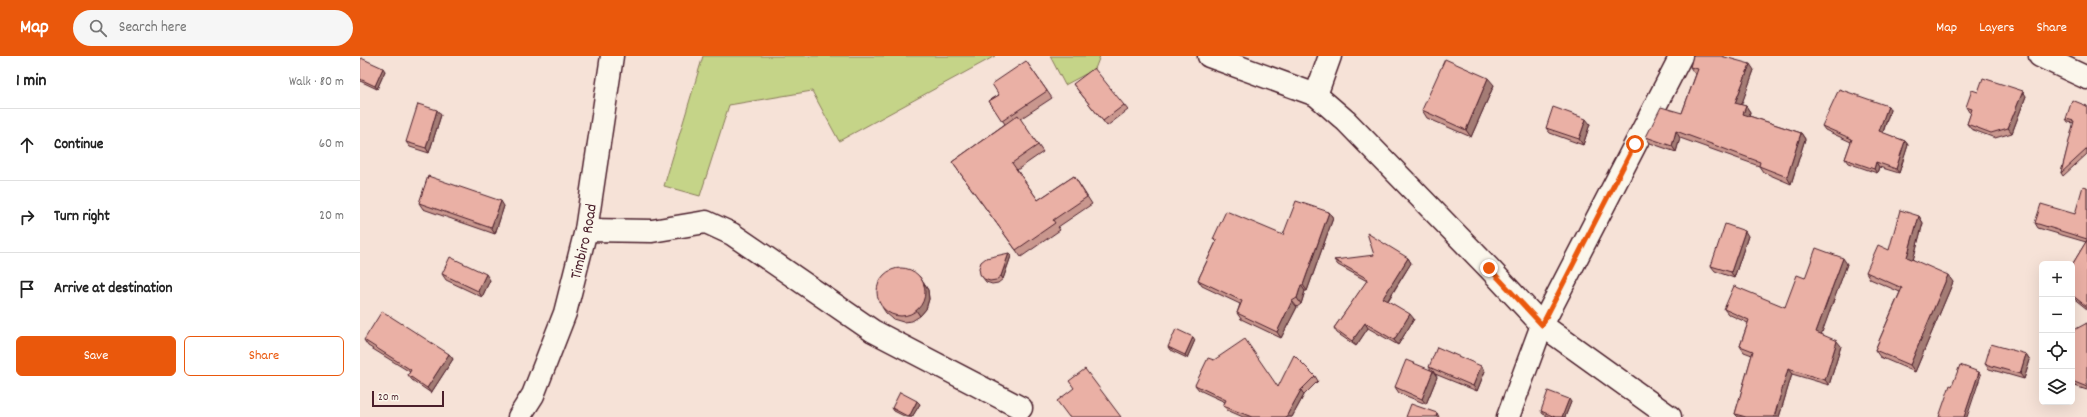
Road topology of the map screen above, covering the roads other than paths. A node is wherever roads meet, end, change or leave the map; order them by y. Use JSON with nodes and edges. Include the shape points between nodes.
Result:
{"nodes":[{"id":1,"x":612,"y":56,"type":"edge"},
{"id":2,"x":1209,"y":56,"type":"edge"},
{"id":3,"x":1330,"y":56,"type":"edge"},
{"id":4,"x":1681,"y":56,"type":"edge"},
{"id":5,"x":2040,"y":56,"type":"edge"},
{"id":6,"x":2087,"y":78,"type":"edge"},
{"id":7,"x":1316,"y":95,"type":"junction"},
{"id":8,"x":586,"y":230,"type":"junction"},
{"id":9,"x":1542,"y":325,"type":"junction"},
{"id":10,"x":1021,"y":408,"type":"dead end"},
{"id":11,"x":518,"y":417,"type":"edge"},
{"id":12,"x":1508,"y":417,"type":"edge"},
{"id":13,"x":1670,"y":417,"type":"edge"}],
"edges":[{"from":1,"to":8,"type":"street","name":"Timbiro Road"},
{"from":2,"to":7,"type":"street"},
{"from":3,"to":7,"type":"street"},
{"from":4,"to":9,"type":"street"},
{"from":5,"to":6,"type":"street"},
{"from":7,"to":9,"type":"street","via":[[1346,121]]},
{"from":8,"to":10,"type":"street","via":[[652,231],[706,222],[732,234],[873,331]]},
{"from":8,"to":11,"type":"street","name":"Timbiro Road","via":[[565,313],[533,395]]},
{"from":9,"to":12,"type":"street"},
{"from":9,"to":13,"type":"street"}]}
